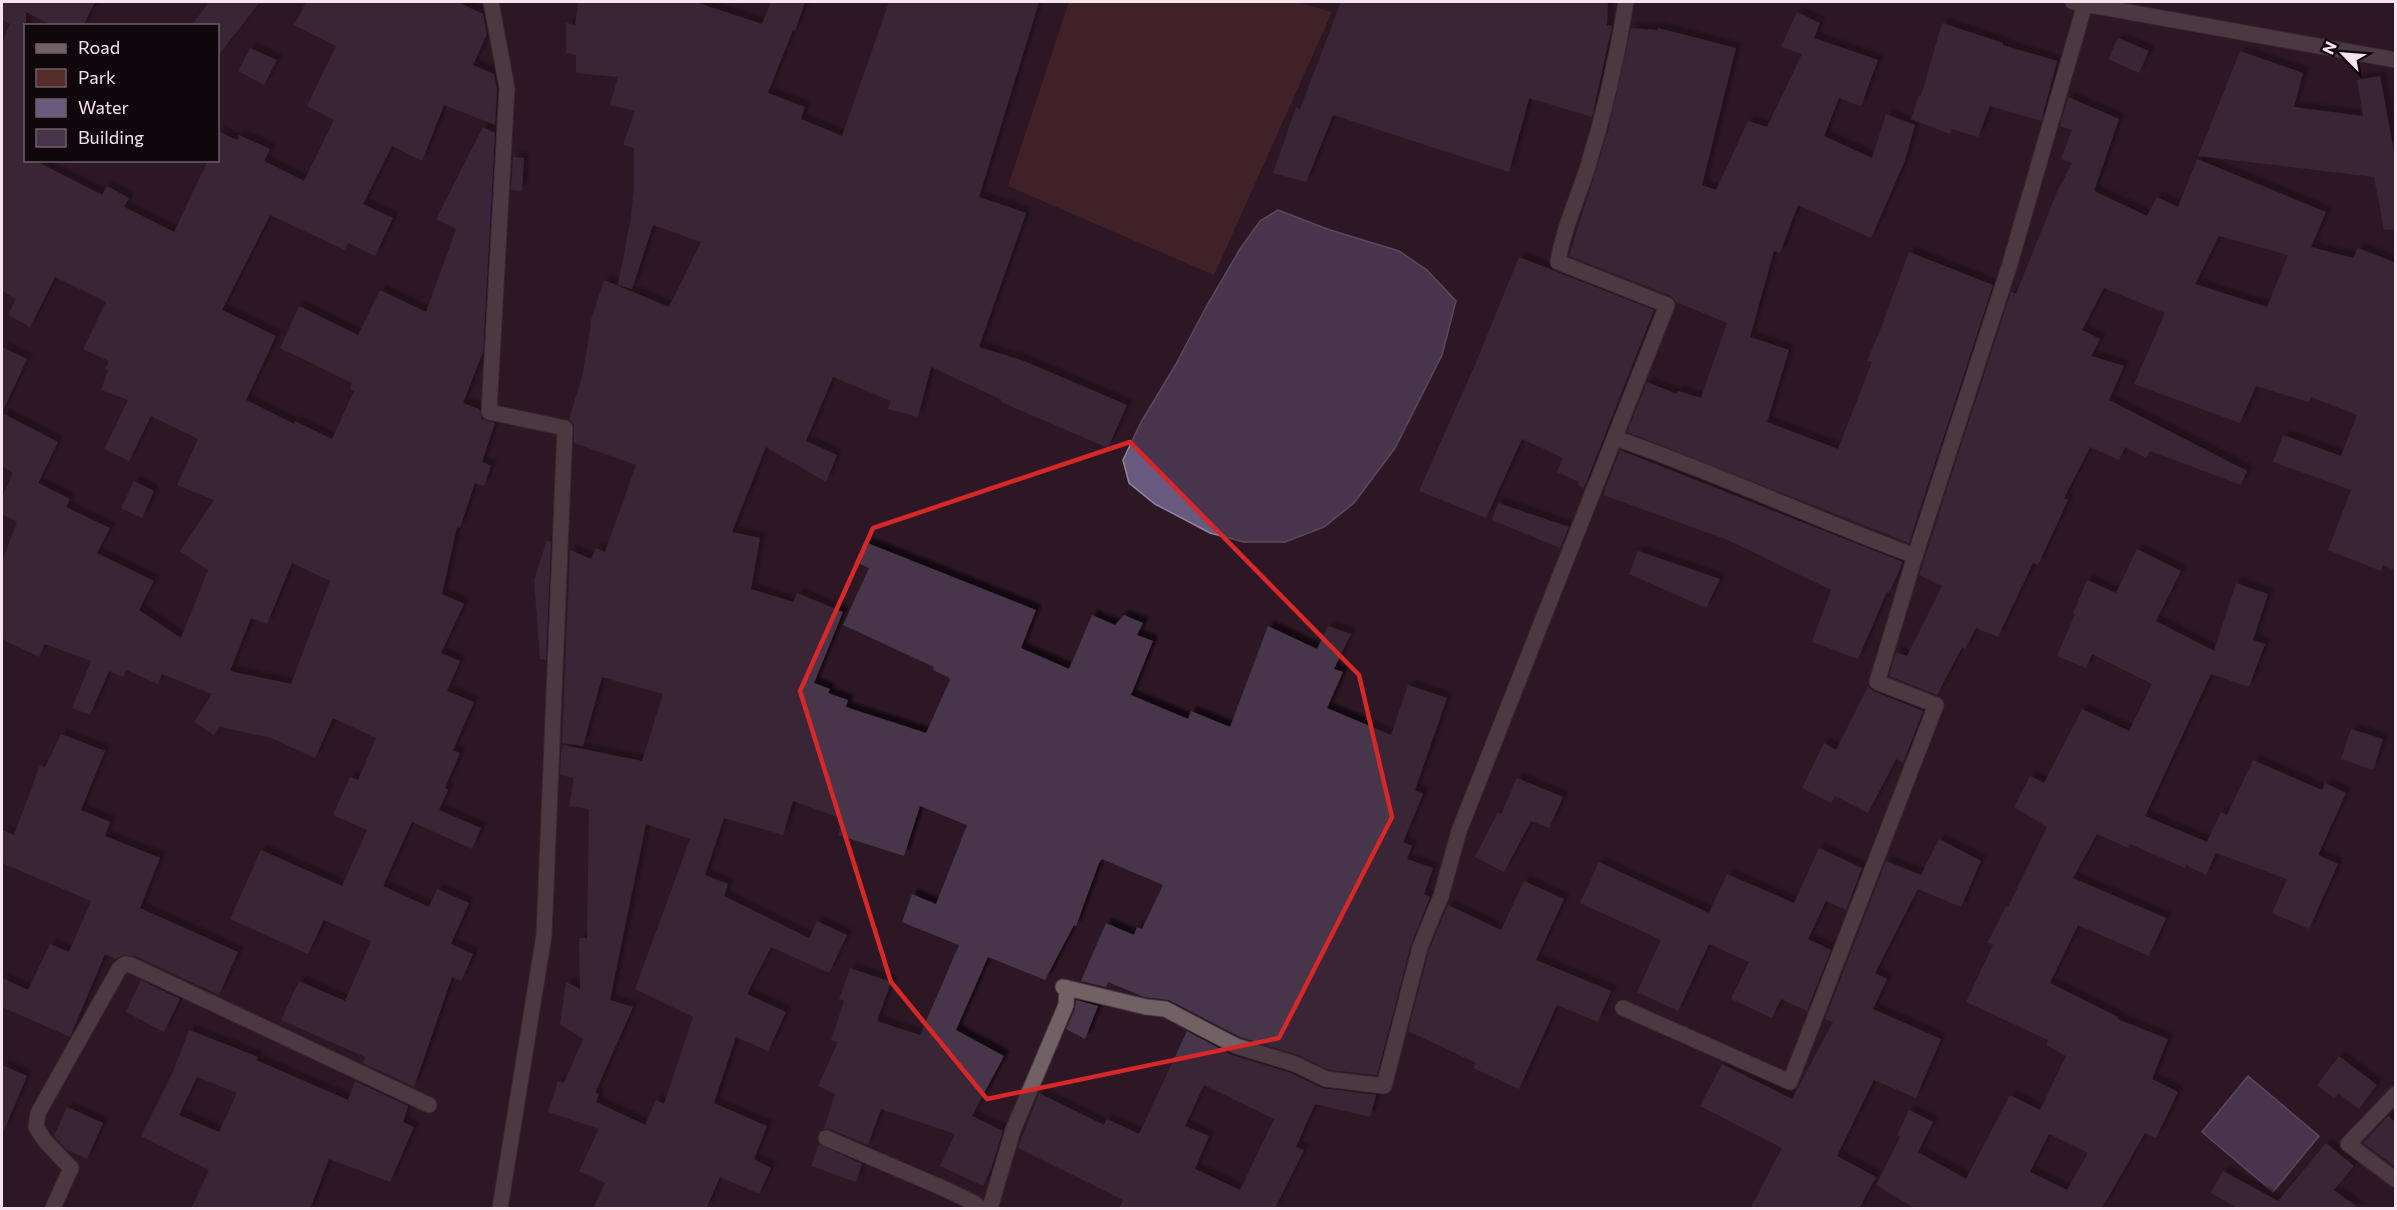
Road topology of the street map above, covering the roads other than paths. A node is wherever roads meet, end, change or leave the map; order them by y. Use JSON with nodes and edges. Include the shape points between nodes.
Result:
{"nodes":[{"id":1,"x":491,"y":2,"type":"edge"},
{"id":2,"x":1626,"y":2,"type":"edge"},
{"id":3,"x":2079,"y":3,"type":"edge"},
{"id":4,"x":2396,"y":60,"type":"edge"},
{"id":5,"x":1615,"y":438,"type":"junction"},
{"id":6,"x":1915,"y":556,"type":"junction"},
{"id":7,"x":1623,"y":1008,"type":"dead end"},
{"id":8,"x":2396,"y":1094,"type":"edge"},
{"id":9,"x":429,"y":1105,"type":"dead end"},
{"id":10,"x":826,"y":1138,"type":"dead end"},
{"id":11,"x":2396,"y":1180,"type":"edge"},
{"id":12,"x":53,"y":1209,"type":"edge"},
{"id":13,"x":500,"y":1209,"type":"edge"},
{"id":14,"x":980,"y":1209,"type":"edge"},
{"id":15,"x":990,"y":1209,"type":"edge"}],
"edges":[{"from":1,"to":13,"type":"street","via":[[507,88],[489,411],[565,428],[544,935]]},
{"from":2,"to":5,"type":"street","via":[[1616,61],[1558,262],[1667,305]]},
{"from":3,"to":4,"type":"street"},
{"from":3,"to":6,"type":"street","via":[[2009,267]]},
{"from":5,"to":6,"type":"street"},
{"from":5,"to":15,"type":"street","via":[[1459,831],[1441,896],[1420,947],[1384,1086],[1326,1079],[1295,1064],[1236,1046],[1165,1009],[1065,988],[1066,1005],[1013,1130]]},
{"from":6,"to":7,"type":"street","via":[[1877,682],[1936,705],[1790,1082]]},
{"from":8,"to":11,"type":"street","via":[[2348,1144]]},
{"from":9,"to":12,"type":"street","via":[[125,964],[38,1113],[36,1127],[71,1168]]},
{"from":10,"to":14,"type":"street","via":[[945,1189]]}]}
